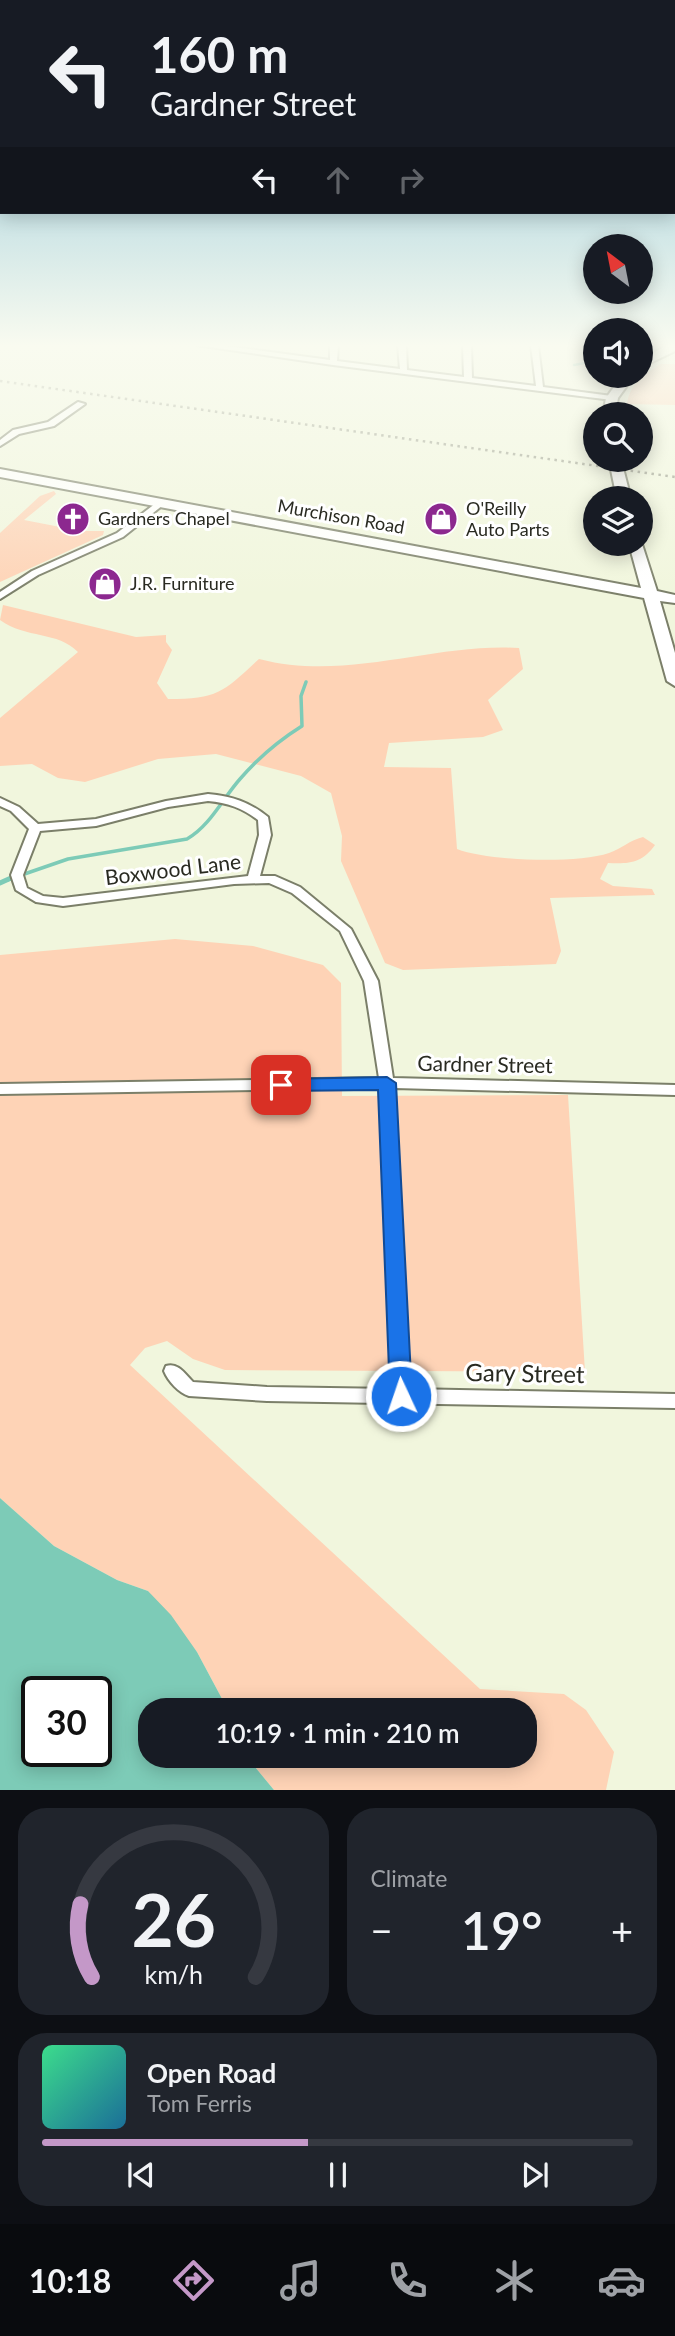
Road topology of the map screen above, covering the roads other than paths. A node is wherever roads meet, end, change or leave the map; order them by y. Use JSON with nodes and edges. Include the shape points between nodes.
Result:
{"nodes":[{"id":1,"x":31,"y":429,"type":"edge"},
{"id":2,"x":0,"y":444,"type":"edge"},
{"id":3,"x":0,"y":473,"type":"edge"},
{"id":4,"x":160,"y":503,"type":"junction"},
{"id":5,"x":639,"y":556,"type":"edge"},
{"id":6,"x":649,"y":594,"type":"junction"},
{"id":7,"x":0,"y":596,"type":"edge"},
{"id":8,"x":675,"y":598,"type":"edge"},
{"id":9,"x":675,"y":681,"type":"edge"},
{"id":10,"x":0,"y":801,"type":"edge"},
{"id":11,"x":34,"y":828,"type":"junction"},
{"id":12,"x":253,"y":880,"type":"junction"},
{"id":13,"x":387,"y":1083,"type":"junction"},
{"id":14,"x":0,"y":1089,"type":"edge"},
{"id":15,"x":675,"y":1090,"type":"edge"},
{"id":16,"x":172,"y":1371,"type":"dead end"},
{"id":17,"x":401,"y":1396,"type":"junction"},
{"id":18,"x":675,"y":1401,"type":"edge"}],
"edges":[{"from":1,"to":2,"type":"street","via":[[16,432]]},
{"from":3,"to":4,"type":"main road","name":"Murchison Road"},
{"from":4,"to":6,"type":"main road","name":"Murchison Road"},
{"from":4,"to":7,"type":"street","via":[[120,535],[35,573]]},
{"from":5,"to":6,"type":"main road"},
{"from":6,"to":8,"type":"main road","name":"Murchison Road"},
{"from":6,"to":9,"type":"main road"},
{"from":10,"to":11,"type":"street"},
{"from":11,"to":12,"type":"street","name":"Boxwood Lane","via":[[17,875],[22,890],[40,899],[63,902]]},
{"from":11,"to":12,"type":"street","via":[[82,826],[180,799],[233,801],[254,809],[264,819],[265,835]]},
{"from":12,"to":13,"type":"street","name":"Boxwood Lane","via":[[271,879],[296,890],[345,929],[372,981]]},
{"from":13,"to":14,"type":"street","name":"Gardner Street"},
{"from":13,"to":15,"type":"street","name":"Gardner Street"},
{"from":13,"to":17,"type":"street","name":"Boxwood Lane"},
{"from":16,"to":17,"type":"street","name":"Gary Street","via":[[189,1389]]},
{"from":17,"to":18,"type":"street","name":"Gary Street"}]}
